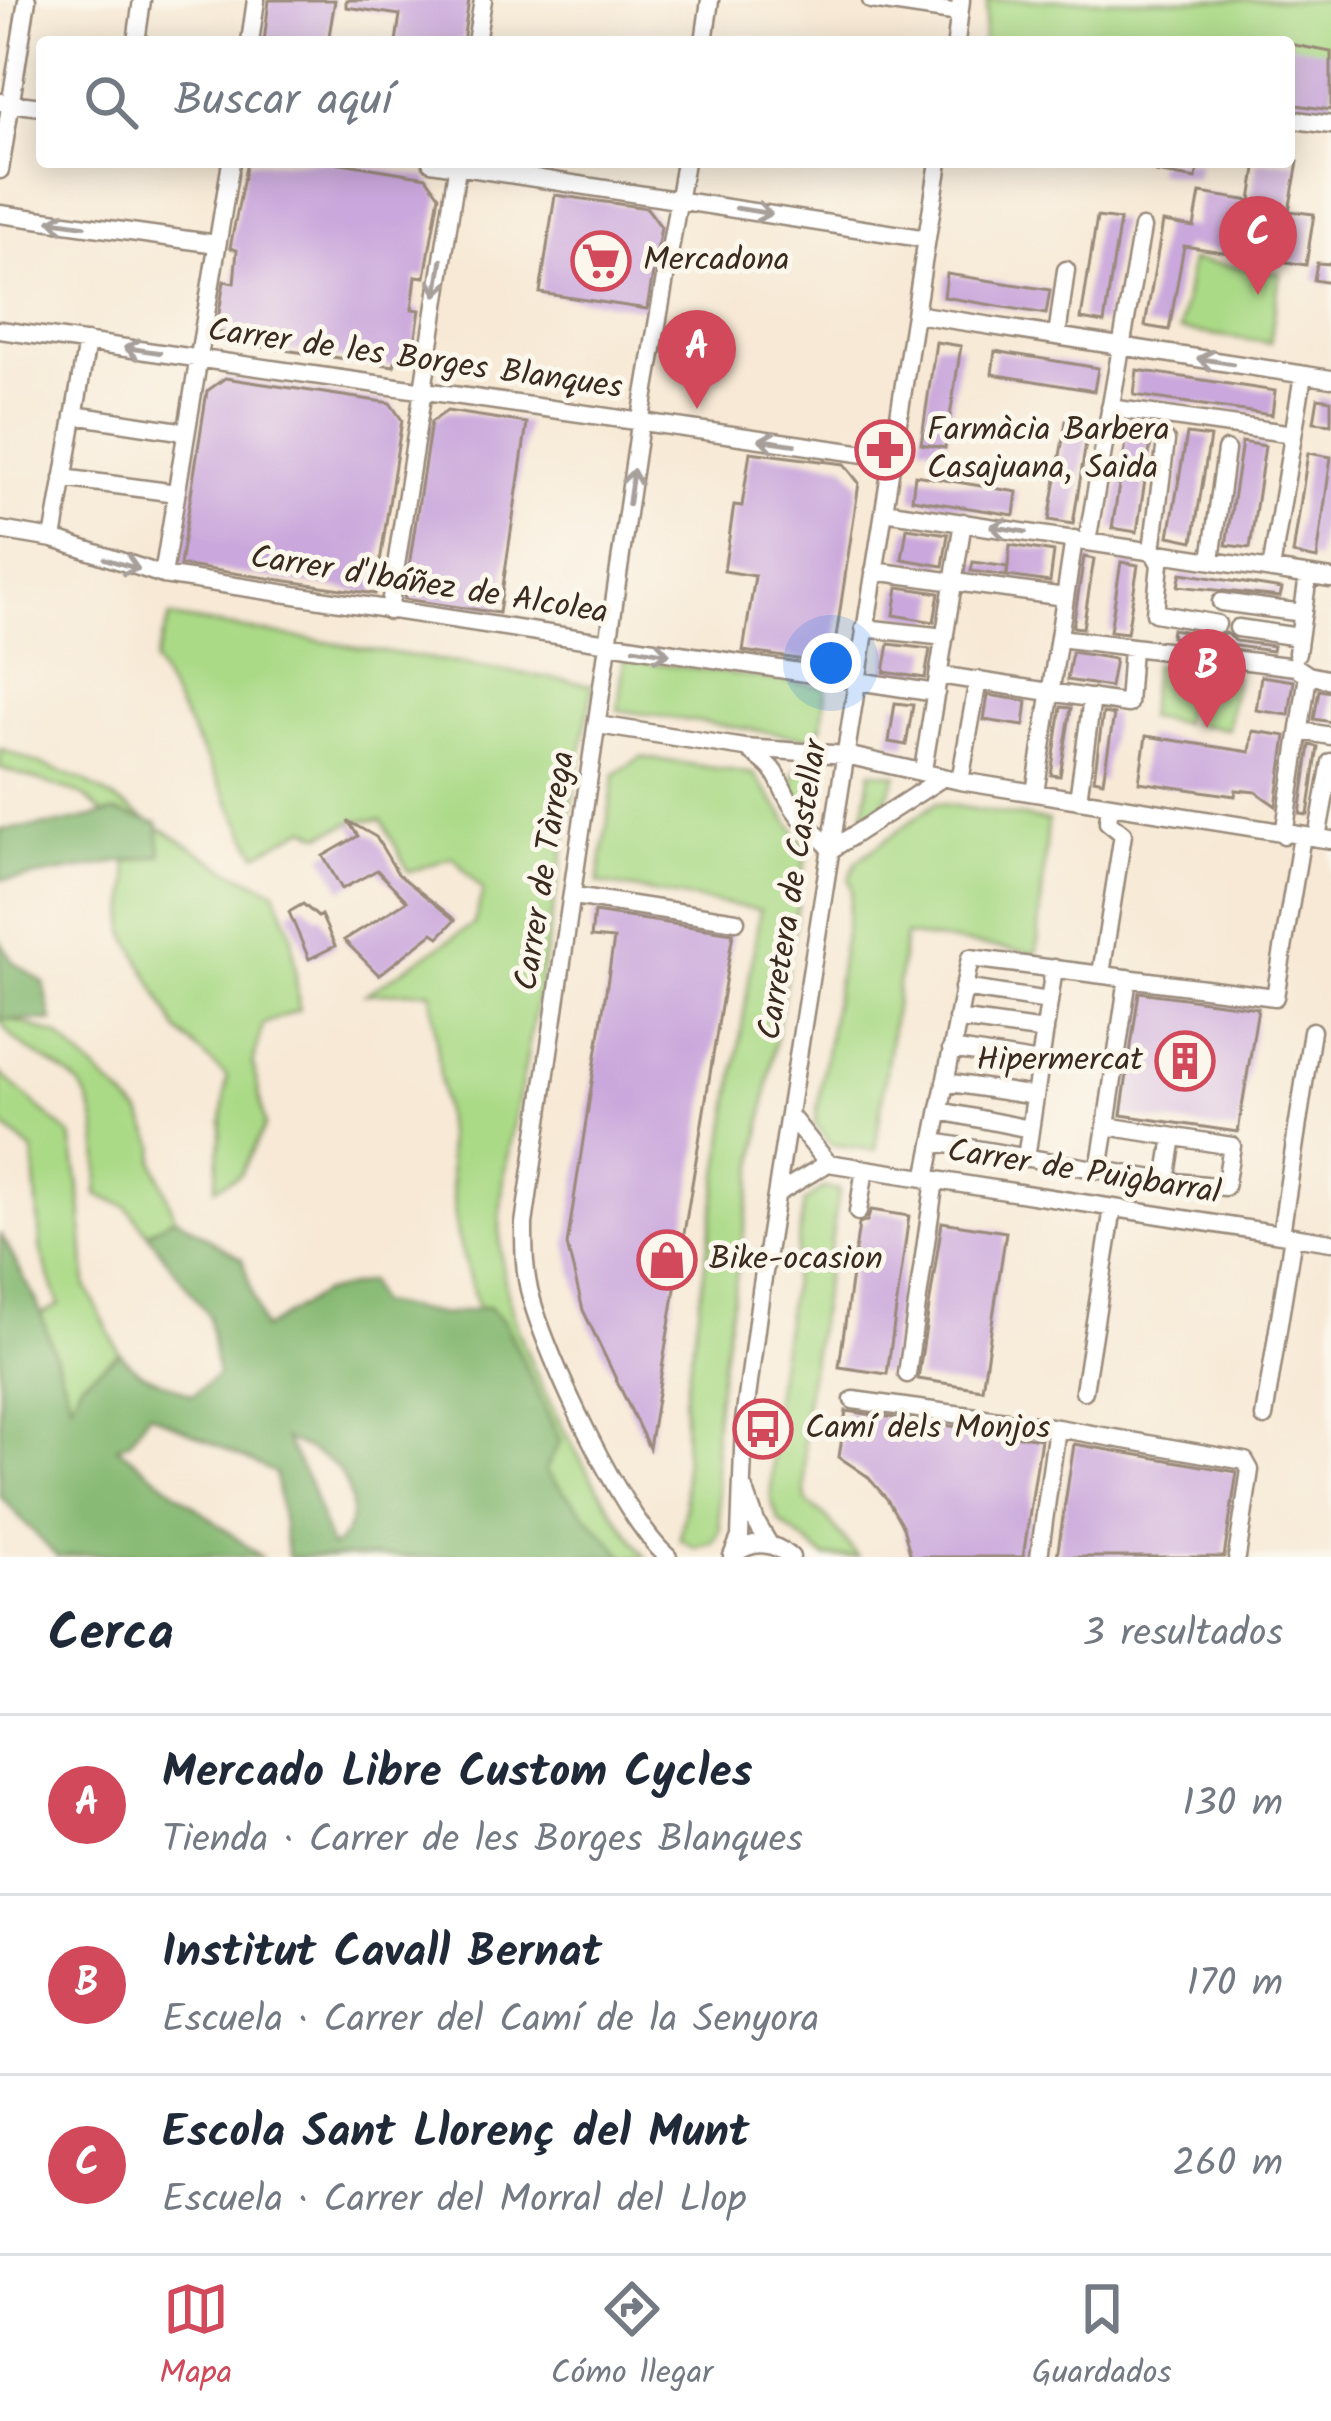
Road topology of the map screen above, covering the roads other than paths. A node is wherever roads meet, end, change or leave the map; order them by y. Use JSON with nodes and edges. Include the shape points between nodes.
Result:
{"nodes":[{"id":1,"x":27,"y":0,"type":"edge"},
{"id":2,"x":142,"y":0,"type":"edge"},
{"id":3,"x":256,"y":0,"type":"edge"},
{"id":4,"x":483,"y":0,"type":"edge"},
{"id":5,"x":710,"y":0,"type":"edge"},
{"id":6,"x":871,"y":0,"type":"edge"},
{"id":7,"x":961,"y":4,"type":"edge"},
{"id":8,"x":137,"y":36,"type":"edge"},
{"id":9,"x":251,"y":36,"type":"edge"},
{"id":10,"x":477,"y":36,"type":"edge"},
{"id":11,"x":705,"y":36,"type":"edge"},
{"id":12,"x":957,"y":36,"type":"edge"},
{"id":13,"x":5,"y":103,"type":"edge"},
{"id":14,"x":36,"y":106,"type":"edge"},
{"id":15,"x":1295,"y":120,"type":"edge"},
{"id":16,"x":1331,"y":125,"type":"edge"},
{"id":17,"x":230,"y":168,"type":"edge"},
{"id":18,"x":456,"y":168,"type":"edge"},
{"id":19,"x":482,"y":168,"type":"edge"},
{"id":20,"x":684,"y":168,"type":"edge"},
{"id":21,"x":938,"y":168,"type":"edge"},
{"id":22,"x":0,"y":170,"type":"edge"},
{"id":23,"x":680,"y":199,"type":"junction"},
{"id":24,"x":0,"y":214,"type":"edge"},
{"id":25,"x":1142,"y":228,"type":"dead end"},
{"id":26,"x":927,"y":238,"type":"junction"},
{"id":27,"x":217,"y":244,"type":"junction"},
{"id":28,"x":1066,"y":270,"type":"dead end"},
{"id":29,"x":915,"y":314,"type":"junction"},
{"id":30,"x":0,"y":330,"type":"edge"},
{"id":31,"x":1057,"y":336,"type":"junction"},
{"id":32,"x":87,"y":342,"type":"junction"},
{"id":33,"x":1121,"y":346,"type":"junction"},
{"id":34,"x":198,"y":358,"type":"junction"},
{"id":35,"x":1303,"y":375,"type":"junction"},
{"id":36,"x":1331,"y":379,"type":"edge"},
{"id":37,"x":421,"y":391,"type":"junction"},
{"id":38,"x":1109,"y":408,"type":"junction"},
{"id":39,"x":74,"y":415,"type":"junction"},
{"id":40,"x":640,"y":424,"type":"junction"},
{"id":41,"x":186,"y":432,"type":"junction"},
{"id":42,"x":1293,"y":434,"type":"junction"},
{"id":43,"x":1166,"y":441,"type":"dead end"},
{"id":44,"x":1226,"y":450,"type":"dead end"},
{"id":45,"x":893,"y":458,"type":"junction"},
{"id":46,"x":64,"y":478,"type":"junction"},
{"id":47,"x":176,"y":493,"type":"junction"},
{"id":48,"x":884,"y":511,"type":"junction"},
{"id":49,"x":963,"y":523,"type":"junction"},
{"id":50,"x":0,"y":530,"type":"edge"},
{"id":51,"x":53,"y":539,"type":"junction"},
{"id":52,"x":1080,"y":540,"type":"junction"},
{"id":53,"x":1152,"y":550,"type":"junction"},
{"id":54,"x":1211,"y":560,"type":"junction"},
{"id":55,"x":1271,"y":570,"type":"junction"},
{"id":56,"x":874,"y":571,"type":"junction"},
{"id":57,"x":163,"y":575,"type":"junction"},
{"id":58,"x":1308,"y":576,"type":"junction"},
{"id":59,"x":1331,"y":579,"type":"edge"},
{"id":60,"x":954,"y":581,"type":"junction"},
{"id":61,"x":1065,"y":597,"type":"junction"},
{"id":62,"x":1221,"y":602,"type":"dead end"},
{"id":63,"x":389,"y":611,"type":"junction"},
{"id":64,"x":1303,"y":613,"type":"junction"},
{"id":65,"x":1217,"y":624,"type":"dead end"},
{"id":66,"x":864,"y":628,"type":"junction"},
{"id":67,"x":1238,"y":628,"type":"dead end"},
{"id":68,"x":945,"y":638,"type":"junction"},
{"id":69,"x":1059,"y":638,"type":"junction"},
{"id":70,"x":611,"y":644,"type":"junction"},
{"id":71,"x":1132,"y":648,"type":"junction"},
{"id":72,"x":1308,"y":675,"type":"junction"},
{"id":73,"x":978,"y":680,"type":"junction"},
{"id":74,"x":1331,"y":680,"type":"edge"},
{"id":75,"x":855,"y":681,"type":"junction"},
{"id":76,"x":937,"y":684,"type":"junction"},
{"id":77,"x":1051,"y":690,"type":"junction"},
{"id":78,"x":1092,"y":698,"type":"junction"},
{"id":79,"x":598,"y":725,"type":"junction"},
{"id":80,"x":1300,"y":731,"type":"junction"},
{"id":81,"x":1331,"y":736,"type":"edge"},
{"id":82,"x":745,"y":748,"type":"junction"},
{"id":83,"x":804,"y":755,"type":"junction"},
{"id":84,"x":846,"y":755,"type":"junction"},
{"id":85,"x":1331,"y":762,"type":"edge"},
{"id":86,"x":896,"y":767,"type":"junction"},
{"id":87,"x":923,"y":770,"type":"junction"},
{"id":88,"x":782,"y":779,"type":"junction"},
{"id":89,"x":951,"y":779,"type":"junction"},
{"id":90,"x":1036,"y":793,"type":"junction"},
{"id":91,"x":1078,"y":800,"type":"junction"},
{"id":92,"x":1110,"y":806,"type":"junction"},
{"id":93,"x":894,"y":809,"type":"junction"},
{"id":94,"x":1309,"y":837,"type":"edge"},
{"id":95,"x":832,"y":849,"type":"junction"},
{"id":96,"x":574,"y":896,"type":"junction"},
{"id":97,"x":736,"y":921,"type":"dead end"},
{"id":98,"x":1054,"y":968,"type":"junction"},
{"id":99,"x":1101,"y":974,"type":"junction"},
{"id":100,"x":1128,"y":978,"type":"junction"},
{"id":101,"x":963,"y":988,"type":"junction"},
{"id":102,"x":1049,"y":1001,"type":"junction"},
{"id":103,"x":957,"y":1019,"type":"junction"},
{"id":104,"x":1045,"y":1031,"type":"junction"},
{"id":105,"x":1312,"y":1031,"type":"dead end"},
{"id":106,"x":951,"y":1049,"type":"junction"},
{"id":107,"x":1040,"y":1063,"type":"junction"},
{"id":108,"x":945,"y":1082,"type":"junction"},
{"id":109,"x":1035,"y":1096,"type":"junction"},
{"id":110,"x":940,"y":1112,"type":"junction"},
{"id":111,"x":790,"y":1116,"type":"junction"},
{"id":112,"x":1106,"y":1126,"type":"junction"},
{"id":113,"x":1030,"y":1129,"type":"junction"},
{"id":114,"x":1173,"y":1137,"type":"junction"},
{"id":115,"x":934,"y":1142,"type":"junction"},
{"id":116,"x":1026,"y":1158,"type":"junction"},
{"id":117,"x":828,"y":1163,"type":"junction"},
{"id":118,"x":865,"y":1169,"type":"junction"},
{"id":119,"x":1100,"y":1170,"type":"junction"},
{"id":120,"x":930,"y":1179,"type":"junction"},
{"id":121,"x":1166,"y":1181,"type":"junction"},
{"id":122,"x":778,"y":1193,"type":"junction"},
{"id":123,"x":1113,"y":1208,"type":"junction"},
{"id":124,"x":858,"y":1212,"type":"dead end"},
{"id":125,"x":1287,"y":1235,"type":"junction"},
{"id":126,"x":1331,"y":1242,"type":"edge"},
{"id":127,"x":907,"y":1373,"type":"dead end"},
{"id":128,"x":1084,"y":1390,"type":"dead end"},
{"id":129,"x":853,"y":1400,"type":"dead end"},
{"id":130,"x":1264,"y":1417,"type":"dead end"},
{"id":131,"x":1058,"y":1428,"type":"junction"},
{"id":132,"x":744,"y":1486,"type":"junction"},
{"id":133,"x":769,"y":1544,"type":"junction"},
{"id":134,"x":732,"y":1556,"type":"edge"},
{"id":135,"x":668,"y":1557,"type":"edge"},
{"id":136,"x":791,"y":1557,"type":"edge"},
{"id":137,"x":1039,"y":1557,"type":"edge"},
{"id":138,"x":1238,"y":1557,"type":"edge"}],
"edges":[{"from":1,"to":13,"type":"street"},
{"from":2,"to":8,"type":"street"},
{"from":3,"to":9,"type":"street"},
{"from":4,"to":10,"type":"street"},
{"from":5,"to":11,"type":"street"},
{"from":6,"to":7,"type":"street"},
{"from":7,"to":12,"type":"street"},
{"from":13,"to":14,"type":"street"},
{"from":13,"to":22,"type":"street"},
{"from":15,"to":16,"type":"street"},
{"from":17,"to":27,"type":"street"},
{"from":18,"to":37,"type":"street","one_way":true},
{"from":19,"to":23,"type":"street"},
{"from":20,"to":23,"type":"street","name":"Carrer de Tàrrega"},
{"from":21,"to":26,"type":"street","name":"Carretera de Castellar"},
{"from":23,"to":26,"type":"street","one_way":true},
{"from":23,"to":40,"type":"street","name":"Carrer de Tàrrega"},
{"from":27,"to":24,"type":"street","one_way":true},
{"from":25,"to":33,"type":"street"},
{"from":26,"to":29,"type":"street","name":"Carretera de Castellar"},
{"from":27,"to":34,"type":"street"},
{"from":28,"to":31,"type":"street"},
{"from":29,"to":31,"type":"street"},
{"from":29,"to":45,"type":"street","name":"Carretera de Castellar"},
{"from":30,"to":32,"type":"street","name":"Carrer de les Borges Blanques"},
{"from":31,"to":33,"type":"street"},
{"from":34,"to":32,"type":"street","name":"Carrer de les Borges Blanques","one_way":true},
{"from":32,"to":39,"type":"street"},
{"from":35,"to":33,"type":"street","one_way":true},
{"from":33,"to":38,"type":"street"},
{"from":34,"to":37,"type":"street","name":"Carrer de les Borges Blanques"},
{"from":34,"to":41,"type":"street"},
{"from":35,"to":36,"type":"street"},
{"from":35,"to":42,"type":"street"},
{"from":37,"to":40,"type":"street","name":"Carrer de les Borges Blanques"},
{"from":37,"to":63,"type":"street"},
{"from":38,"to":42,"type":"street"},
{"from":38,"to":52,"type":"street"},
{"from":39,"to":41,"type":"street"},
{"from":39,"to":46,"type":"street"},
{"from":45,"to":40,"type":"street","name":"Carrer de les Borges Blanques","one_way":true},
{"from":70,"to":40,"type":"street","name":"Carrer de Tàrrega","one_way":true},
{"from":41,"to":47,"type":"street"},
{"from":42,"to":55,"type":"street"},
{"from":43,"to":53,"type":"street"},
{"from":44,"to":54,"type":"street"},
{"from":45,"to":48,"type":"street","name":"Carretera de Castellar"},
{"from":46,"to":47,"type":"street"},
{"from":46,"to":51,"type":"street"},
{"from":47,"to":57,"type":"street"},
{"from":48,"to":49,"type":"street"},
{"from":48,"to":56,"type":"street","name":"Carretera de Castellar"},
{"from":52,"to":49,"type":"street","one_way":true},
{"from":49,"to":60,"type":"street"},
{"from":50,"to":51,"type":"street","name":"Carrer d'Ibáñez de Alcolea"},
{"from":51,"to":57,"type":"street","name":"Carrer d'Ibáñez de Alcolea","one_way":true},
{"from":52,"to":53,"type":"street"},
{"from":52,"to":61,"type":"street"},
{"from":53,"to":54,"type":"street"},
{"from":53,"to":65,"type":"street","via":[[1160,564],[1155,613]]},
{"from":54,"to":55,"type":"street"},
{"from":55,"to":58,"type":"street"},
{"from":56,"to":60,"type":"street"},
{"from":56,"to":66,"type":"street","name":"Carretera de Castellar"},
{"from":57,"to":63,"type":"street","name":"Carrer d'Ibáñez de Alcolea"},
{"from":58,"to":59,"type":"street"},
{"from":58,"to":64,"type":"street"},
{"from":60,"to":61,"type":"street"},
{"from":60,"to":68,"type":"street"},
{"from":61,"to":69,"type":"street"},
{"from":62,"to":64,"type":"street"},
{"from":63,"to":70,"type":"street","name":"Carrer d'Ibáñez de Alcolea"},
{"from":64,"to":67,"type":"street","via":[[1298,645]]},
{"from":66,"to":68,"type":"street"},
{"from":66,"to":75,"type":"street","name":"Carretera de Castellar"},
{"from":68,"to":76,"type":"street"},
{"from":69,"to":71,"type":"street"},
{"from":69,"to":77,"type":"street"},
{"from":70,"to":75,"type":"street","name":"Carrer d'Ibáñez de Alcolea","one_way":true},
{"from":70,"to":79,"type":"street","name":"Carrer de Tàrrega"},
{"from":71,"to":72,"type":"street","via":[[1297,667]]},
{"from":71,"to":78,"type":"street","via":[[1128,704]]},
{"from":72,"to":74,"type":"street"},
{"from":72,"to":80,"type":"street"},
{"from":73,"to":76,"type":"street","name":"Carrer d'Ibáñez de Alcolea"},
{"from":73,"to":77,"type":"street","name":"Carrer d'Ibáñez de Alcolea"},
{"from":73,"to":89,"type":"street"},
{"from":75,"to":76,"type":"street","name":"Carrer d'Ibáñez de Alcolea"},
{"from":75,"to":84,"type":"street","name":"Carretera de Castellar"},
{"from":76,"to":87,"type":"street"},
{"from":77,"to":78,"type":"street","name":"Carrer d'Ibáñez de Alcolea"},
{"from":77,"to":90,"type":"street"},
{"from":78,"to":91,"type":"street"},
{"from":79,"to":82,"type":"street"},
{"from":79,"to":96,"type":"street","name":"Carrer de Tàrrega"},
{"from":80,"to":81,"type":"street"},
{"from":80,"to":94,"type":"street"},
{"from":82,"to":83,"type":"street"},
{"from":82,"to":88,"type":"street"},
{"from":83,"to":84,"type":"street"},
{"from":83,"to":88,"type":"street"},
{"from":84,"to":86,"type":"street"},
{"from":84,"to":95,"type":"street","name":"Carretera de Castellar"},
{"from":85,"to":94,"type":"street"},
{"from":86,"to":87,"type":"street"},
{"from":86,"to":93,"type":"street","via":[[903,777]]},
{"from":87,"to":89,"type":"street"},
{"from":88,"to":95,"type":"street","via":[[792,806]]},
{"from":89,"to":90,"type":"street"},
{"from":89,"to":93,"type":"street"},
{"from":90,"to":91,"type":"street"},
{"from":91,"to":92,"type":"street"},
{"from":92,"to":94,"type":"street"},
{"from":92,"to":99,"type":"street","via":[[1108,822],[1123,834]]},
{"from":93,"to":95,"type":"street"},
{"from":94,"to":100,"type":"street","via":[[1275,997]]},
{"from":95,"to":111,"type":"street","name":"Carretera de Castellar"},
{"from":96,"to":97,"type":"street"},
{"from":96,"to":135,"type":"street","name":"Carrer de Tàrrega","via":[[526,1198],[526,1274],[601,1456]]},
{"from":98,"to":99,"type":"street"},
{"from":98,"to":101,"type":"street","via":[[973,956]]},
{"from":98,"to":102,"type":"street"},
{"from":99,"to":100,"type":"street"},
{"from":100,"to":112,"type":"street"},
{"from":101,"to":102,"type":"street"},
{"from":101,"to":103,"type":"street"},
{"from":102,"to":104,"type":"street"},
{"from":103,"to":104,"type":"street"},
{"from":103,"to":106,"type":"street"},
{"from":104,"to":107,"type":"street"},
{"from":105,"to":125,"type":"street"},
{"from":106,"to":107,"type":"street"},
{"from":106,"to":108,"type":"street"},
{"from":107,"to":109,"type":"street"},
{"from":108,"to":109,"type":"street"},
{"from":108,"to":110,"type":"street"},
{"from":109,"to":113,"type":"street"},
{"from":110,"to":113,"type":"street"},
{"from":110,"to":115,"type":"street"},
{"from":111,"to":117,"type":"street"},
{"from":111,"to":122,"type":"street","name":"Carretera de Castellar"},
{"from":112,"to":114,"type":"street"},
{"from":112,"to":119,"type":"street"},
{"from":113,"to":116,"type":"street"},
{"from":114,"to":121,"type":"street"},
{"from":114,"to":121,"type":"street","via":[[1232,1146],[1225,1187]]},
{"from":115,"to":116,"type":"street"},
{"from":115,"to":120,"type":"street"},
{"from":116,"to":119,"type":"street"},
{"from":117,"to":118,"type":"street","name":"Carrer de Puigbarral"},
{"from":117,"to":122,"type":"street"},
{"from":118,"to":120,"type":"street","name":"Carrer de Puigbarral"},
{"from":118,"to":124,"type":"street"},
{"from":119,"to":121,"type":"street"},
{"from":120,"to":123,"type":"street","name":"Carrer de Puigbarral"},
{"from":120,"to":127,"type":"street"},
{"from":122,"to":132,"type":"street","name":"Carretera de Castellar","via":[[746,1395]]},
{"from":123,"to":125,"type":"street","name":"Carrer de Puigbarral"},
{"from":123,"to":128,"type":"street"},
{"from":125,"to":126,"type":"street","name":"Carrer de Puigbarral"},
{"from":125,"to":130,"type":"street"},
{"from":129,"to":131,"type":"street"},
{"from":131,"to":137,"type":"street"},
{"from":131,"to":138,"type":"street","via":[[1245,1461]]},
{"from":132,"to":133,"type":"street","name":"Carretera de Castellar"},
{"from":132,"to":134,"type":"street","name":"Carretera de Castellar"},
{"from":133,"to":134,"type":"street"},
{"from":133,"to":136,"type":"street"}]}
